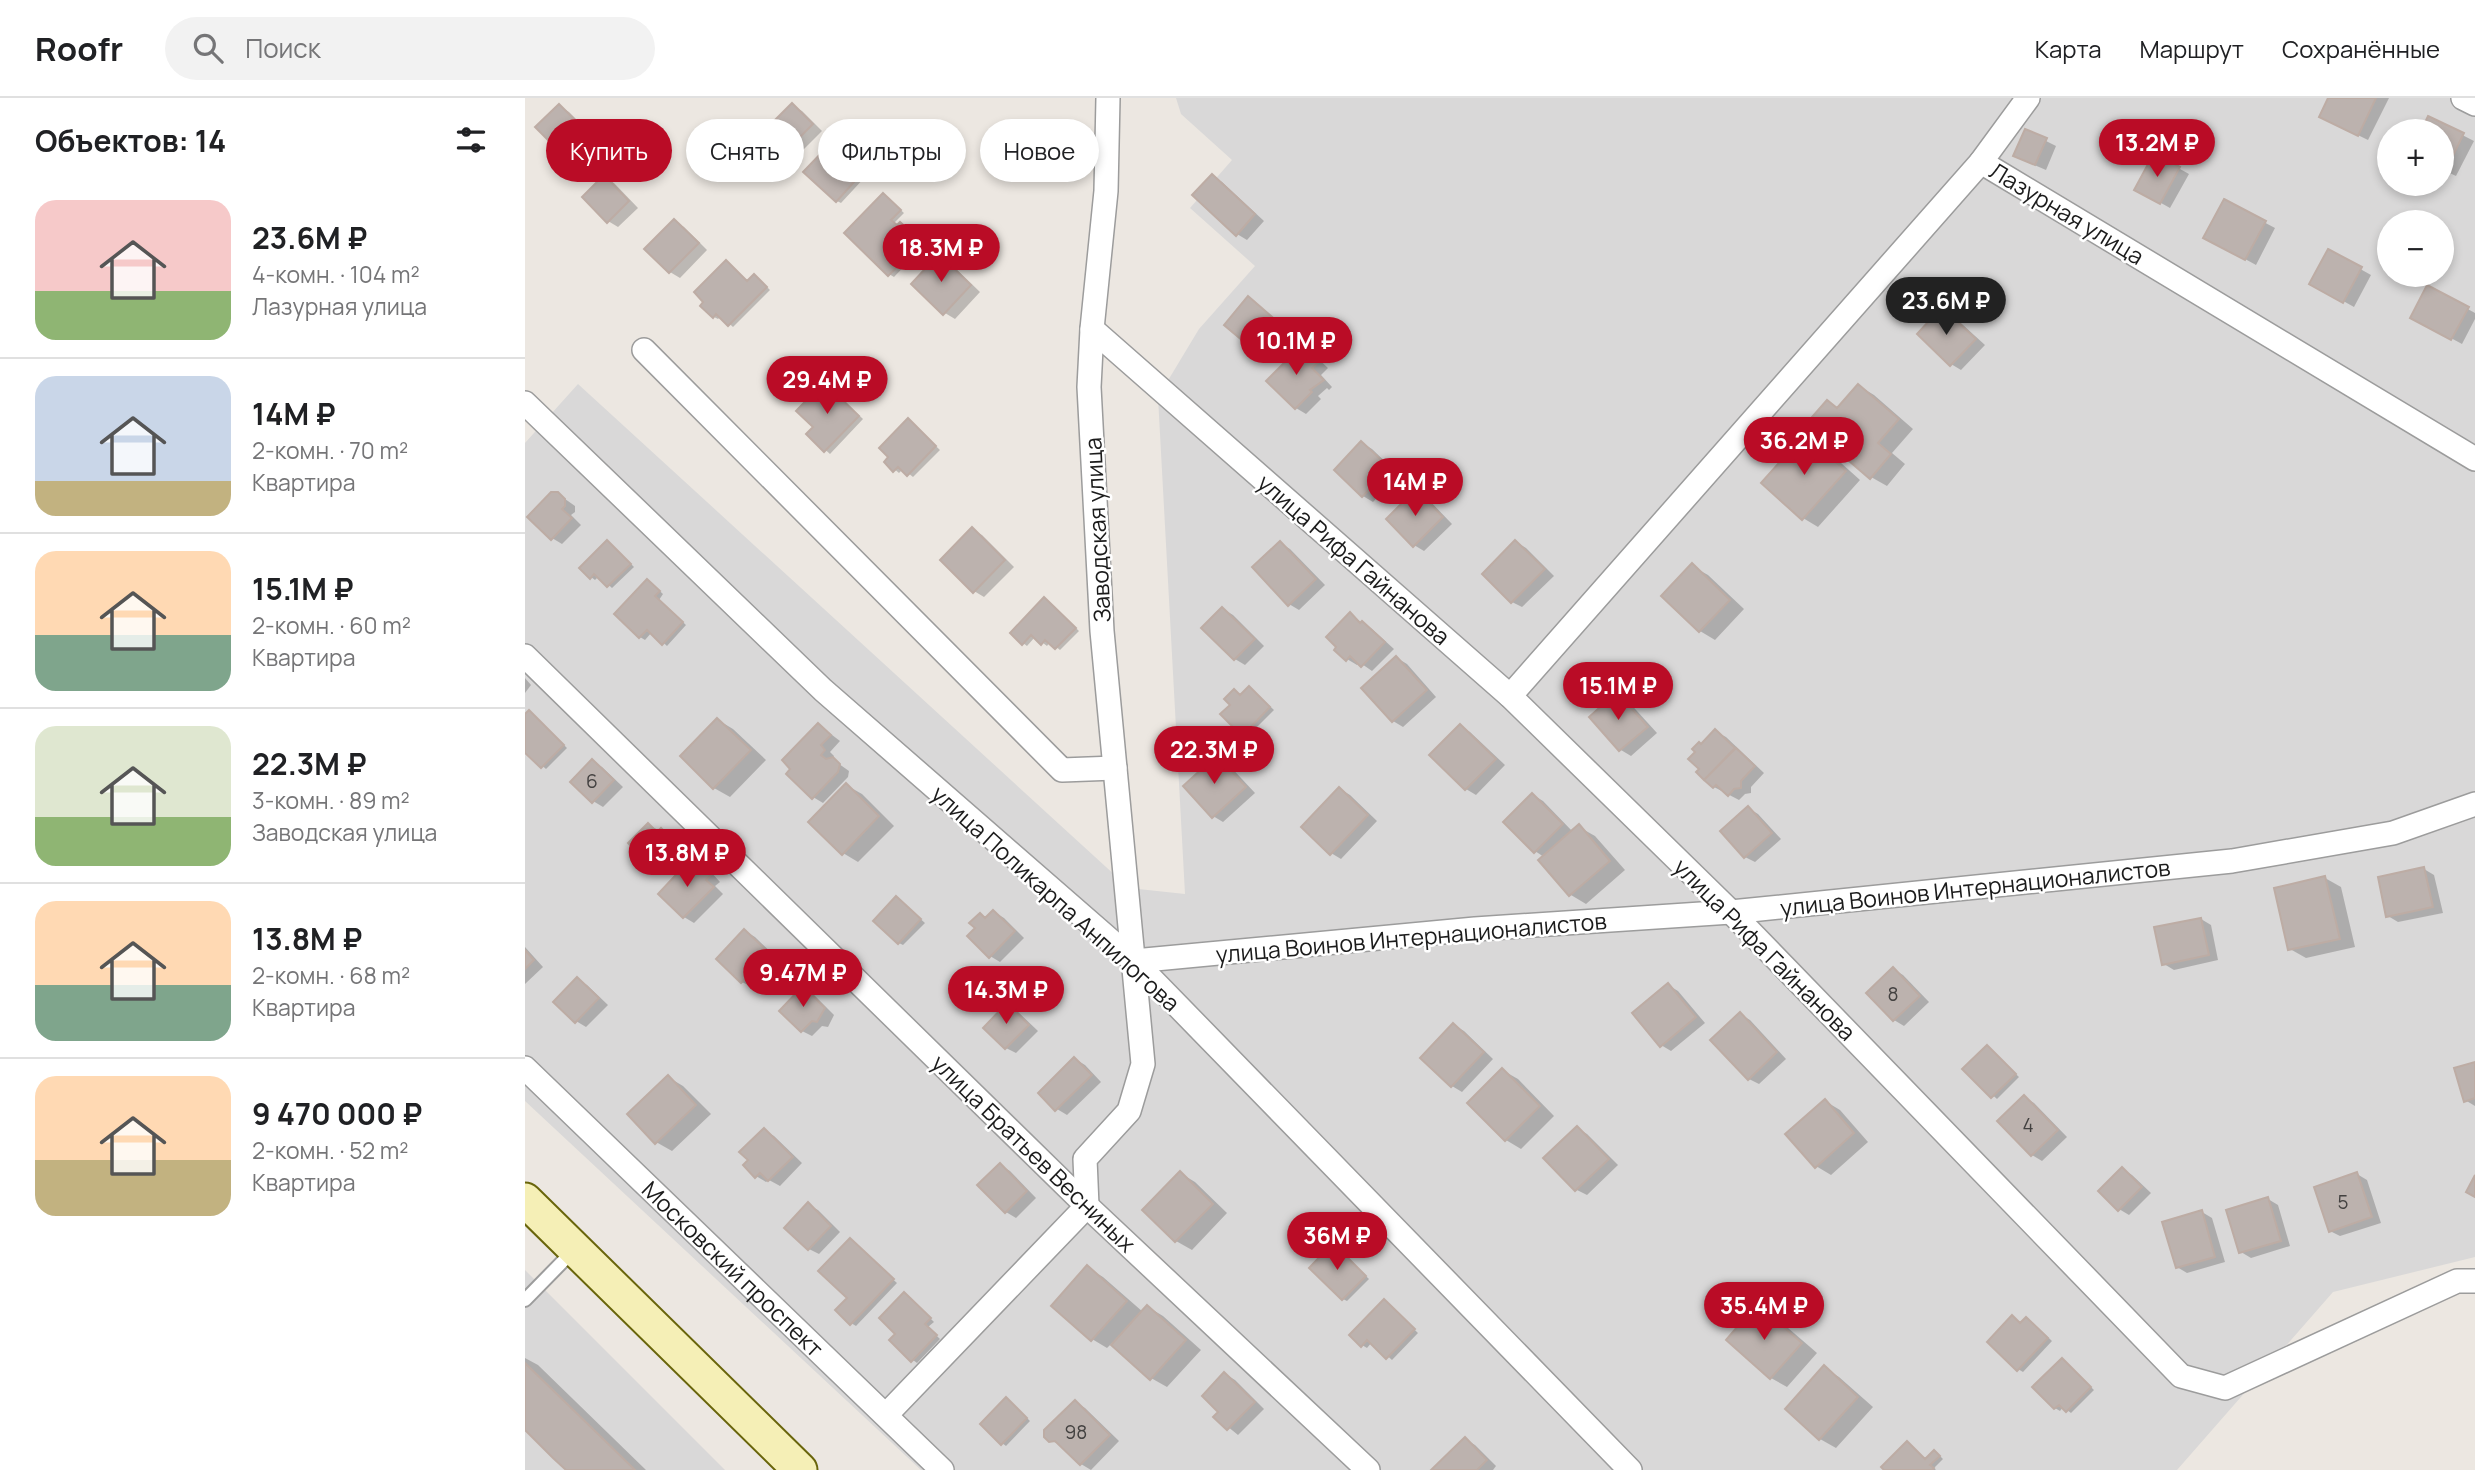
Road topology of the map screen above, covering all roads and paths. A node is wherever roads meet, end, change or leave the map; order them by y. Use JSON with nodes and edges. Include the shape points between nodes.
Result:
{"nodes":[{"id":1,"x":1108,"y":98,"type":"edge"},
{"id":2,"x":2028,"y":98,"type":"edge"},
{"id":3,"x":2463,"y":98,"type":"edge"},
{"id":4,"x":2475,"y":104,"type":"edge"},
{"id":5,"x":1981,"y":162,"type":"junction"},
{"id":6,"x":1093,"y":329,"type":"junction"},
{"id":7,"x":644,"y":350,"type":"dead end"},
{"id":8,"x":525,"y":403,"type":"edge"},
{"id":9,"x":2475,"y":459,"type":"edge"},
{"id":10,"x":525,"y":656,"type":"edge"},
{"id":11,"x":1510,"y":696,"type":"junction"},
{"id":12,"x":1115,"y":768,"type":"junction"},
{"id":13,"x":2475,"y":804,"type":"edge"},
{"id":14,"x":1731,"y":912,"type":"junction"},
{"id":15,"x":1134,"y":961,"type":"junction"},
{"id":16,"x":525,"y":1068,"type":"edge"},
{"id":17,"x":525,"y":1200,"type":"edge"},
{"id":18,"x":1087,"y":1206,"type":"junction"},
{"id":19,"x":575,"y":1248,"type":"junction"},
{"id":20,"x":2475,"y":1280,"type":"edge"},
{"id":21,"x":525,"y":1300,"type":"edge"},
{"id":22,"x":886,"y":1415,"type":"junction"},
{"id":23,"x":800,"y":1470,"type":"edge"},
{"id":24,"x":942,"y":1470,"type":"edge"},
{"id":25,"x":1368,"y":1470,"type":"edge"},
{"id":26,"x":1629,"y":1470,"type":"edge"}],
"edges":[{"from":1,"to":6,"type":"street","name":"Заводская улица","via":[[1106,191]]},
{"from":2,"to":5,"type":"street"},
{"from":3,"to":4,"type":"street"},
{"from":5,"to":9,"type":"street","name":"Лазурная улица"},
{"from":5,"to":11,"type":"street","name":"Лазурная улица"},
{"from":6,"to":11,"type":"street","name":"улица Рифа Гайнанова"},
{"from":6,"to":12,"type":"street","name":"Заводская улица","via":[[1089,387],[1102,631]]},
{"from":7,"to":12,"type":"street","via":[[1062,770]]},
{"from":8,"to":15,"type":"street","name":"улица Поликарпа Анпилогова","via":[[823,690]]},
{"from":10,"to":18,"type":"street","name":"улица Братьев Весниных"},
{"from":11,"to":14,"type":"street","name":"улица Рифа Гайнанова"},
{"from":12,"to":15,"type":"street","name":"Заводская улица"},
{"from":13,"to":14,"type":"street","name":"улица Воинов Интернационалистов","via":[[2393,833],[2232,861]]},
{"from":14,"to":15,"type":"street","name":"улица Воинов Интернационалистов","via":[[1475,929]]},
{"from":14,"to":20,"type":"street","name":"улица Рифа Гайнанова","via":[[2181,1377],[2225,1388],[2457,1280]]},
{"from":15,"to":18,"type":"street","name":"Заводская улица","via":[[1143,1064],[1129,1111],[1086,1159]]},
{"from":15,"to":26,"type":"street","name":"улица Поликарпа Анпилогова"},
{"from":16,"to":22,"type":"street","name":"Московский проспект"},
{"from":17,"to":19,"type":"main road"},
{"from":18,"to":22,"type":"street"},
{"from":18,"to":25,"type":"street","name":"улица Братьев Весниных"},
{"from":19,"to":21,"type":"lane"},
{"from":19,"to":23,"type":"main road"},
{"from":22,"to":24,"type":"street","name":"Московский проспект"}]}
